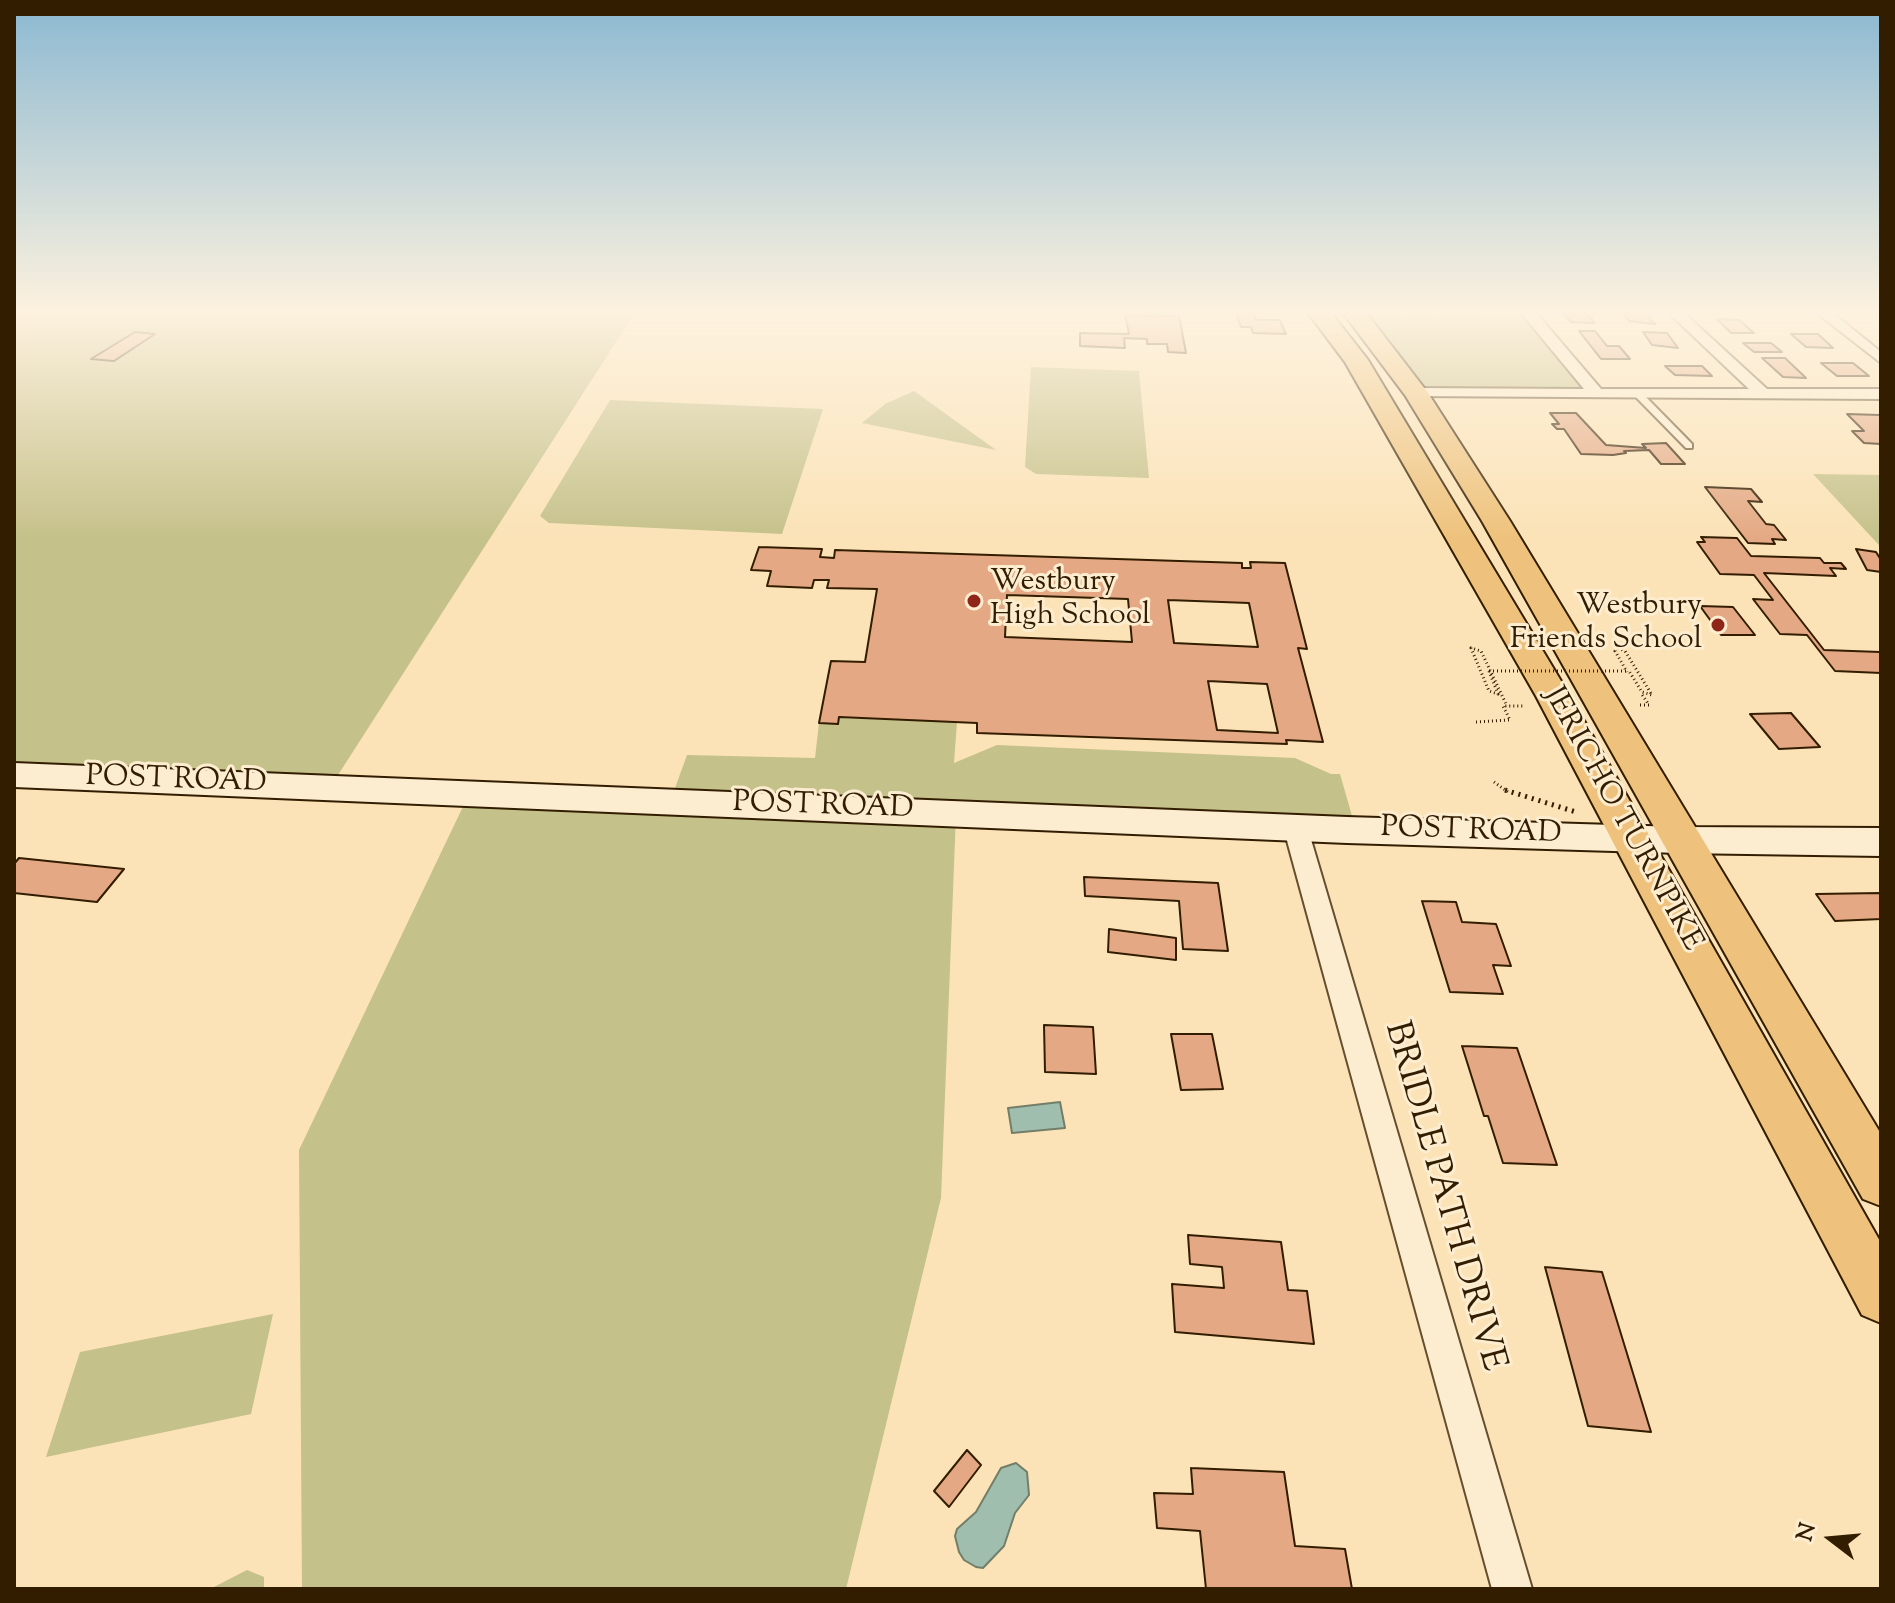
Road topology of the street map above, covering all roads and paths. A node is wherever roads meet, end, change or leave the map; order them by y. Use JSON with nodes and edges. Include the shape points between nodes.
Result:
{"nodes":[{"id":1,"x":1374,"y":389,"type":"edge"},
{"id":2,"x":1413,"y":389,"type":"edge"},
{"id":3,"x":1592,"y":389,"type":"edge"},
{"id":4,"x":1757,"y":389,"type":"edge"},
{"id":5,"x":1595,"y":392,"type":"junction"},
{"id":6,"x":1636,"y":392,"type":"junction"},
{"id":7,"x":1416,"y":393,"type":"junction"},
{"id":8,"x":1762,"y":393,"type":"junction"},
{"id":9,"x":1881,"y":394,"type":"edge"},
{"id":10,"x":1689,"y":446,"type":"dead end"},
{"id":11,"x":1422,"y":468,"type":"junction"},
{"id":12,"x":1463,"y":469,"type":"junction"},
{"id":13,"x":1640,"y":705,"type":"dead end"},
{"id":14,"x":1507,"y":706,"type":"junction"},
{"id":15,"x":1524,"y":706,"type":"dead end"},
{"id":16,"x":1476,"y":722,"type":"dead end"},
{"id":17,"x":14,"y":775,"type":"edge"},
{"id":18,"x":1494,"y":782,"type":"dead end"},
{"id":19,"x":1576,"y":812,"type":"dead end"},
{"id":20,"x":1295,"y":826,"type":"junction"},
{"id":21,"x":1633,"y":838,"type":"junction"},
{"id":22,"x":1680,"y":840,"type":"junction"},
{"id":23,"x":1881,"y":842,"type":"edge"},
{"id":24,"x":1871,"y":1146,"type":"edge"},
{"id":25,"x":1881,"y":1181,"type":"edge"},
{"id":26,"x":1881,"y":1296,"type":"edge"},
{"id":27,"x":1512,"y":1589,"type":"edge"}],
"edges":[{"from":1,"to":11,"type":"main road","name":"JERICHO TURNPIKE"},
{"from":2,"to":7,"type":"main road","name":"JERICHO TURNPIKE"},
{"from":3,"to":5,"type":"street"},
{"from":4,"to":8,"type":"street"},
{"from":5,"to":6,"type":"street"},
{"from":5,"to":7,"type":"street"},
{"from":6,"to":8,"type":"street"},
{"from":6,"to":10,"type":"lane"},
{"from":7,"to":12,"type":"main road","name":"JERICHO TURNPIKE"},
{"from":8,"to":9,"type":"street"},
{"from":11,"to":12,"type":"main road"},
{"from":11,"to":21,"type":"main road","name":"JERICHO TURNPIKE"},
{"from":12,"to":22,"type":"main road","name":"JERICHO TURNPIKE"},
{"from":13,"to":14,"type":"path","bridge":true,"via":[[1649,705],[1619,660],[1615,648],[1625,651],[1652,695],[1642,692],[1629,671],[1489,671],[1498,694],[1489,691],[1471,648],[1481,651]]},
{"from":14,"to":15,"type":"path"},
{"from":14,"to":16,"type":"path","via":[[1510,720]]},
{"from":17,"to":20,"type":"main road","name":"POST ROAD"},
{"from":18,"to":19,"type":"path","via":[[1507,792]]},
{"from":20,"to":21,"type":"main road","name":"POST ROAD"},
{"from":20,"to":27,"type":"street","name":"BRIDLE PATH DRIVE"},
{"from":21,"to":22,"type":"main road","name":"POST ROAD"},
{"from":21,"to":26,"type":"main road","name":"JERICHO TURNPIKE"},
{"from":22,"to":23,"type":"main road","name":"POST ROAD"},
{"from":22,"to":24,"type":"main road","name":"JERICHO TURNPIKE"},
{"from":24,"to":25,"type":"main road","name":"JERICHO TURNPIKE"}]}
